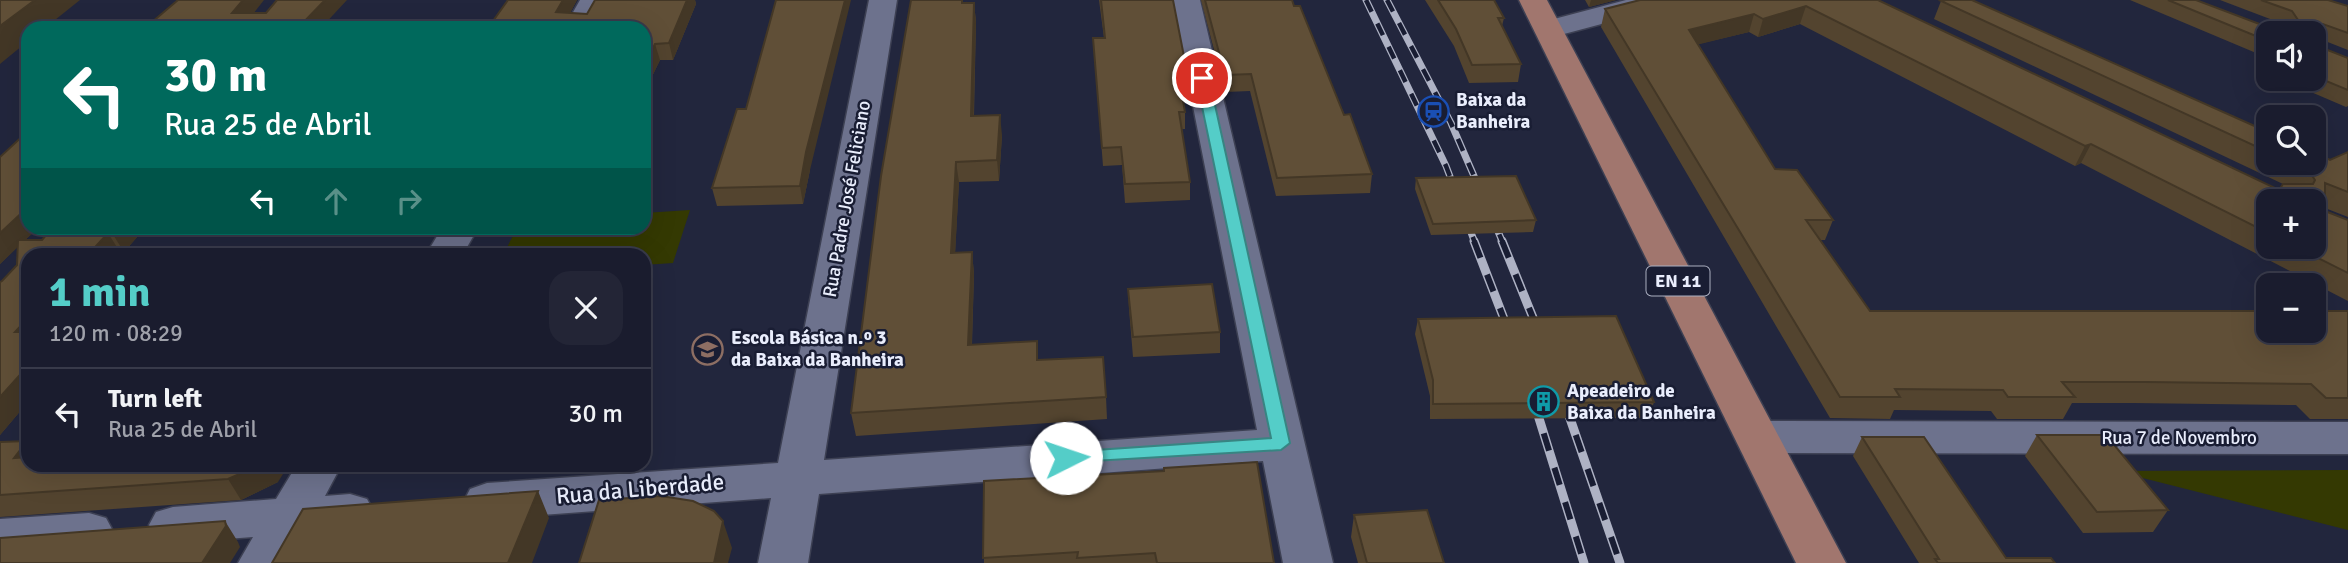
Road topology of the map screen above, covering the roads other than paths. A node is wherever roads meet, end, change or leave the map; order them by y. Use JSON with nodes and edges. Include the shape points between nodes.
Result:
{"nodes":[{"id":1,"x":594,"y":0,"type":"edge"},
{"id":2,"x":883,"y":0,"type":"edge"},
{"id":3,"x":1186,"y":0,"type":"edge"},
{"id":4,"x":1659,"y":0,"type":"edge"},
{"id":5,"x":1541,"y":15,"type":"edge"},
{"id":6,"x":582,"y":21,"type":"edge"},
{"id":7,"x":1757,"y":437,"type":"junction"},
{"id":8,"x":2348,"y":438,"type":"edge"},
{"id":9,"x":1281,"y":443,"type":"junction"},
{"id":10,"x":316,"y":472,"type":"edge"},
{"id":11,"x":797,"y":477,"type":"junction"},
{"id":12,"x":440,"y":505,"type":"edge"},
{"id":13,"x":385,"y":509,"type":"edge"},
{"id":14,"x":289,"y":517,"type":"junction"},
{"id":15,"x":0,"y":538,"type":"edge"},
{"id":16,"x":263,"y":563,"type":"edge"},
{"id":17,"x":783,"y":563,"type":"edge"},
{"id":18,"x":1308,"y":563,"type":"edge"},
{"id":19,"x":1821,"y":563,"type":"edge"}],
"edges":[{"from":1,"to":6,"type":"street"},
{"from":2,"to":11,"type":"street","name":"Rua Padre José Feliciano"},
{"from":3,"to":9,"type":"street"},
{"from":4,"to":5,"type":"street"},
{"from":5,"to":7,"type":"main road","number":"EN 11"},
{"from":7,"to":8,"type":"street","name":"Rua 7 de Novembro"},
{"from":7,"to":19,"type":"main road","number":"EN 11"},
{"from":9,"to":11,"type":"street","name":"Rua da Liberdade"},
{"from":9,"to":18,"type":"street"},
{"from":10,"to":14,"type":"street"},
{"from":11,"to":12,"type":"street","name":"Rua da Liberdade"},
{"from":11,"to":17,"type":"street","name":"Rua Padre José Feliciano"},
{"from":13,"to":14,"type":"street"},
{"from":14,"to":15,"type":"street"},
{"from":14,"to":16,"type":"street"}]}
